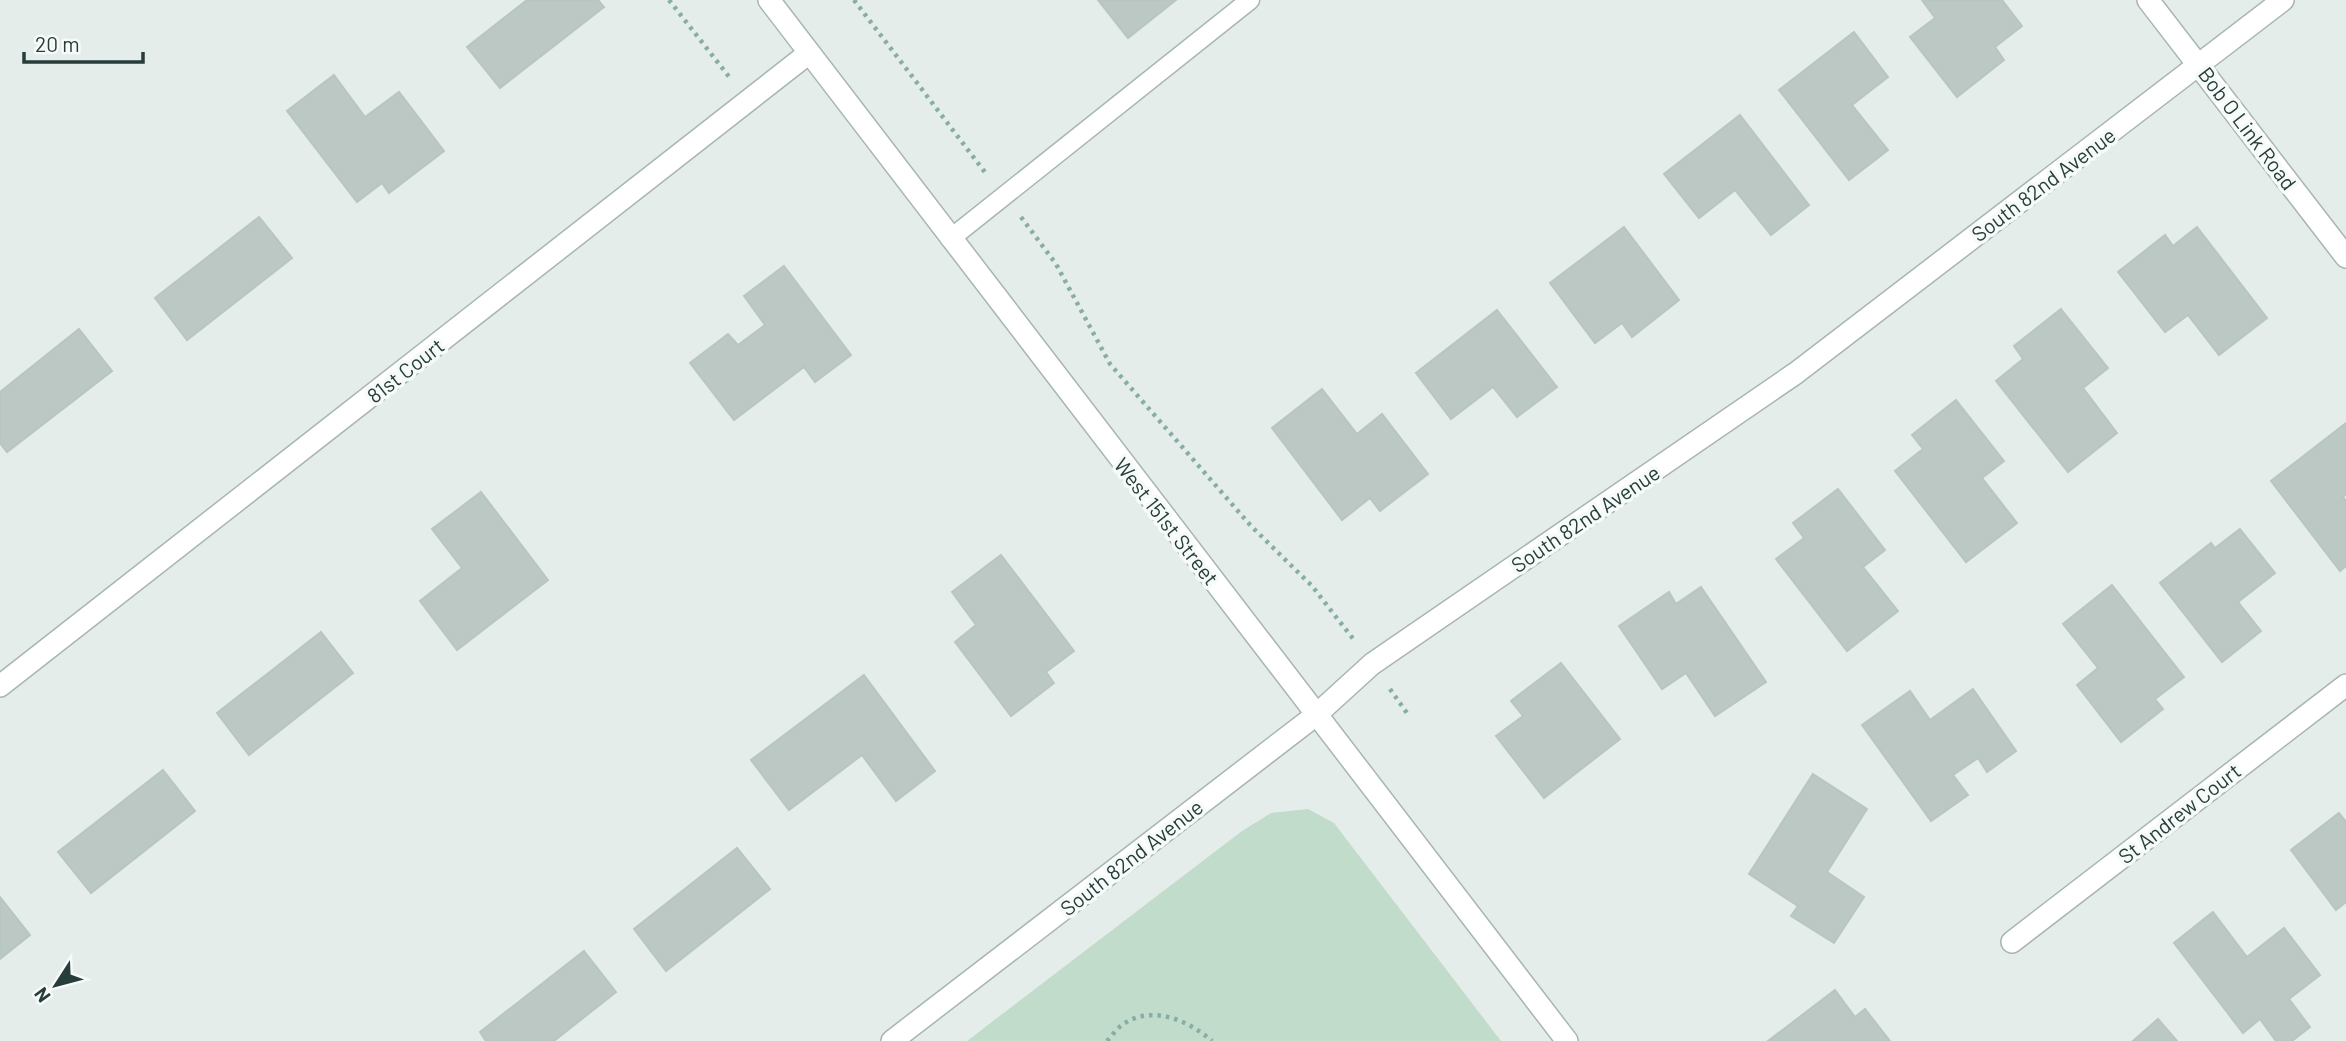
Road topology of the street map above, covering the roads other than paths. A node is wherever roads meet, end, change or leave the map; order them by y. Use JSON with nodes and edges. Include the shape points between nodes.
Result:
{"nodes":[{"id":1,"x":769,"y":0,"type":"edge"},
{"id":2,"x":1250,"y":0,"type":"edge"},
{"id":3,"x":2148,"y":0,"type":"edge"},
{"id":4,"x":2283,"y":0,"type":"edge"},
{"id":5,"x":809,"y":53,"type":"junction"},
{"id":6,"x":2199,"y":65,"type":"junction"},
{"id":7,"x":950,"y":239,"type":"junction"},
{"id":8,"x":2346,"y":257,"type":"edge"},
{"id":9,"x":2346,"y":685,"type":"edge"},
{"id":10,"x":0,"y":686,"type":"edge"},
{"id":11,"x":1316,"y":715,"type":"junction"},
{"id":12,"x":2012,"y":942,"type":"dead end"},
{"id":13,"x":892,"y":1041,"type":"edge"},
{"id":14,"x":1567,"y":1041,"type":"edge"}],
"edges":[{"from":1,"to":5,"type":"street","name":"West 151st Street"},
{"from":2,"to":7,"type":"lane"},
{"from":3,"to":6,"type":"street","name":"Bob O Link Road"},
{"from":4,"to":6,"type":"street","name":"South 82nd Avenue"},
{"from":5,"to":7,"type":"street","name":"West 151st Street"},
{"from":5,"to":10,"type":"street","name":"81st Court"},
{"from":6,"to":8,"type":"street","name":"Bob O Link Road"},
{"from":6,"to":11,"type":"street","name":"South 82nd Avenue","via":[[1796,373],[1372,664]]},
{"from":7,"to":11,"type":"street","name":"West 151st Street"},
{"from":9,"to":12,"type":"street","name":"St Andrew Court"},
{"from":11,"to":13,"type":"street","name":"South 82nd Avenue"},
{"from":11,"to":14,"type":"street","name":"West 151st Street"}]}
